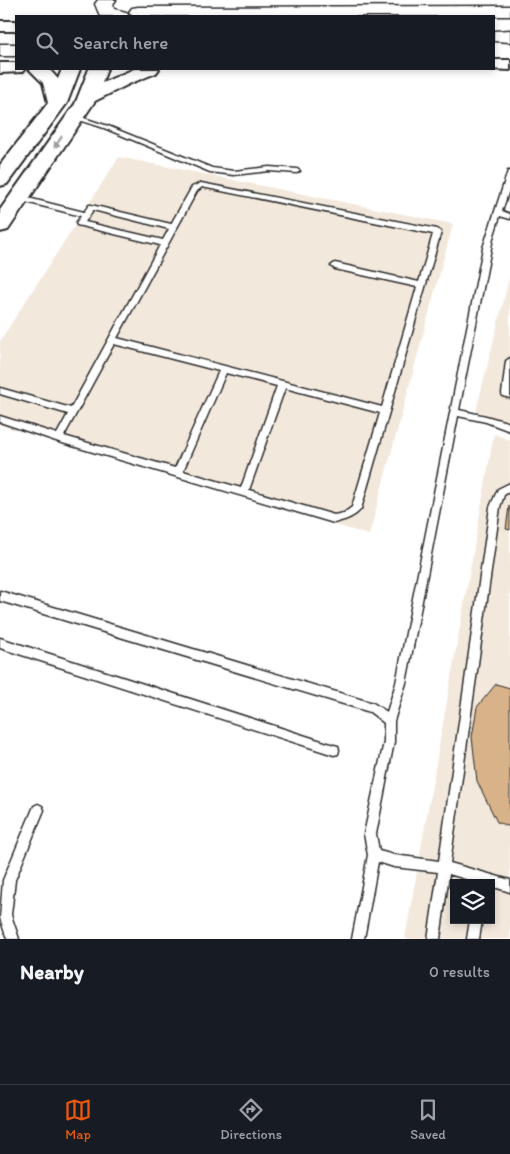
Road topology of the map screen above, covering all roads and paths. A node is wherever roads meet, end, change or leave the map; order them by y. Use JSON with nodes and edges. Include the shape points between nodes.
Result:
{"nodes":[{"id":1,"x":510,"y":4,"type":"edge"},
{"id":2,"x":121,"y":10,"type":"edge"},
{"id":3,"x":510,"y":11,"type":"edge"},
{"id":4,"x":0,"y":26,"type":"edge"},
{"id":5,"x":15,"y":26,"type":"edge"},
{"id":6,"x":495,"y":36,"type":"edge"},
{"id":7,"x":510,"y":36,"type":"edge"},
{"id":8,"x":0,"y":37,"type":"edge"},
{"id":9,"x":15,"y":37,"type":"edge"},
{"id":10,"x":0,"y":50,"type":"edge"},
{"id":11,"x":15,"y":50,"type":"edge"},
{"id":12,"x":495,"y":50,"type":"edge"},
{"id":13,"x":510,"y":50,"type":"edge"},
{"id":14,"x":495,"y":65,"type":"edge"},
{"id":15,"x":510,"y":65,"type":"edge"},
{"id":16,"x":0,"y":68,"type":"edge"},
{"id":17,"x":15,"y":68,"type":"edge"},
{"id":18,"x":39,"y":70,"type":"edge"},
{"id":19,"x":70,"y":70,"type":"edge"},
{"id":20,"x":98,"y":70,"type":"edge"},
{"id":21,"x":147,"y":70,"type":"edge"},
{"id":22,"x":88,"y":97,"type":"junction"},
{"id":23,"x":58,"y":102,"type":"junction"},
{"id":24,"x":74,"y":117,"type":"junction"},
{"id":25,"x":297,"y":171,"type":"dead end"},
{"id":26,"x":510,"y":173,"type":"edge"},
{"id":27,"x":0,"y":178,"type":"edge"},
{"id":28,"x":20,"y":198,"type":"junction"},
{"id":29,"x":499,"y":213,"type":"junction"},
{"id":30,"x":86,"y":215,"type":"junction"},
{"id":31,"x":510,"y":217,"type":"edge"},
{"id":32,"x":0,"y":225,"type":"edge"},
{"id":33,"x":173,"y":227,"type":"junction"},
{"id":34,"x":164,"y":243,"type":"junction"},
{"id":35,"x":335,"y":266,"type":"dead end"},
{"id":36,"x":421,"y":285,"type":"junction"},
{"id":37,"x":112,"y":340,"type":"junction"},
{"id":38,"x":510,"y":361,"type":"edge"},
{"id":39,"x":224,"y":369,"type":"junction"},
{"id":40,"x":282,"y":384,"type":"junction"},
{"id":41,"x":0,"y":391,"type":"edge"},
{"id":42,"x":510,"y":395,"type":"edge"},
{"id":43,"x":385,"y":411,"type":"junction"},
{"id":44,"x":73,"y":412,"type":"junction"},
{"id":45,"x":455,"y":412,"type":"junction"},
{"id":46,"x":0,"y":419,"type":"edge"},
{"id":47,"x":510,"y":427,"type":"edge"},
{"id":48,"x":59,"y":438,"type":"junction"},
{"id":49,"x":178,"y":472,"type":"junction"},
{"id":50,"x":510,"y":487,"type":"edge"},
{"id":51,"x":244,"y":492,"type":"junction"},
{"id":52,"x":0,"y":596,"type":"edge"},
{"id":53,"x":0,"y":643,"type":"edge"},
{"id":54,"x":389,"y":721,"type":"junction"},
{"id":55,"x":334,"y":750,"type":"dead end"},
{"id":56,"x":38,"y":810,"type":"dead end"},
{"id":57,"x":374,"y":854,"type":"junction"},
{"id":58,"x":445,"y":867,"type":"junction"},
{"id":59,"x":478,"y":879,"type":"edge"},
{"id":60,"x":495,"y":883,"type":"edge"},
{"id":61,"x":510,"y":886,"type":"edge"},
{"id":62,"x":475,"y":924,"type":"edge"},
{"id":63,"x":13,"y":939,"type":"edge"},
{"id":64,"x":358,"y":939,"type":"edge"},
{"id":65,"x":434,"y":939,"type":"edge"},
{"id":66,"x":473,"y":939,"type":"edge"}],
"edges":[{"from":1,"to":2,"type":"highway"},
{"from":2,"to":3,"type":"highway"},
{"from":4,"to":5,"type":"street"},
{"from":6,"to":7,"type":"highway"},
{"from":8,"to":9,"type":"highway"},
{"from":10,"to":11,"type":"highway"},
{"from":12,"to":13,"type":"highway"},
{"from":14,"to":15,"type":"main road"},
{"from":16,"to":17,"type":"main road"},
{"from":18,"to":23,"type":"main road","via":[[54,83]]},
{"from":19,"to":23,"type":"main road"},
{"from":20,"to":22,"type":"main road"},
{"from":21,"to":22,"type":"main road"},
{"from":22,"to":24,"type":"main road"},
{"from":23,"to":27,"type":"main road"},
{"from":24,"to":25,"type":"lane","via":[[217,172]]},
{"from":24,"to":28,"type":"main road","one_way":true},
{"from":26,"to":29,"type":"lane"},
{"from":28,"to":30,"type":"lane"},
{"from":28,"to":32,"type":"main road"},
{"from":29,"to":31,"type":"lane"},
{"from":29,"to":45,"type":"lane","via":[[487,248]]},
{"from":30,"to":33,"type":"lane","via":[[91,206]]},
{"from":30,"to":34,"type":"lane","via":[[80,223]]},
{"from":33,"to":34,"type":"lane"},
{"from":33,"to":36,"type":"lane","via":[[194,189],[201,185],[426,228],[437,232]]},
{"from":34,"to":37,"type":"lane"},
{"from":35,"to":36,"type":"lane"},
{"from":36,"to":43,"type":"lane"},
{"from":37,"to":39,"type":"lane"},
{"from":37,"to":44,"type":"lane"},
{"from":38,"to":42,"type":"lane","via":[[506,394]]},
{"from":39,"to":40,"type":"lane"},
{"from":39,"to":49,"type":"lane"},
{"from":40,"to":43,"type":"lane"},
{"from":40,"to":51,"type":"lane"},
{"from":41,"to":44,"type":"lane"},
{"from":43,"to":51,"type":"lane","via":[[356,509],[346,516],[334,519]]},
{"from":44,"to":48,"type":"lane"},
{"from":45,"to":47,"type":"lane"},
{"from":45,"to":54,"type":"lane","via":[[401,683]]},
{"from":46,"to":48,"type":"lane"},
{"from":48,"to":49,"type":"lane"},
{"from":49,"to":51,"type":"lane"},
{"from":50,"to":58,"type":"lane","via":[[501,492],[495,507]]},
{"from":52,"to":54,"type":"lane","via":[[373,708]]},
{"from":53,"to":55,"type":"lane"},
{"from":54,"to":57,"type":"lane","via":[[389,742],[370,834]]},
{"from":56,"to":63,"type":"lane","via":[[9,880],[5,914]]},
{"from":57,"to":58,"type":"lane","via":[[394,861]]},
{"from":57,"to":64,"type":"lane"},
{"from":58,"to":59,"type":"lane"},
{"from":58,"to":65,"type":"lane"},
{"from":60,"to":61,"type":"lane"},
{"from":62,"to":66,"type":"lane"}]}
